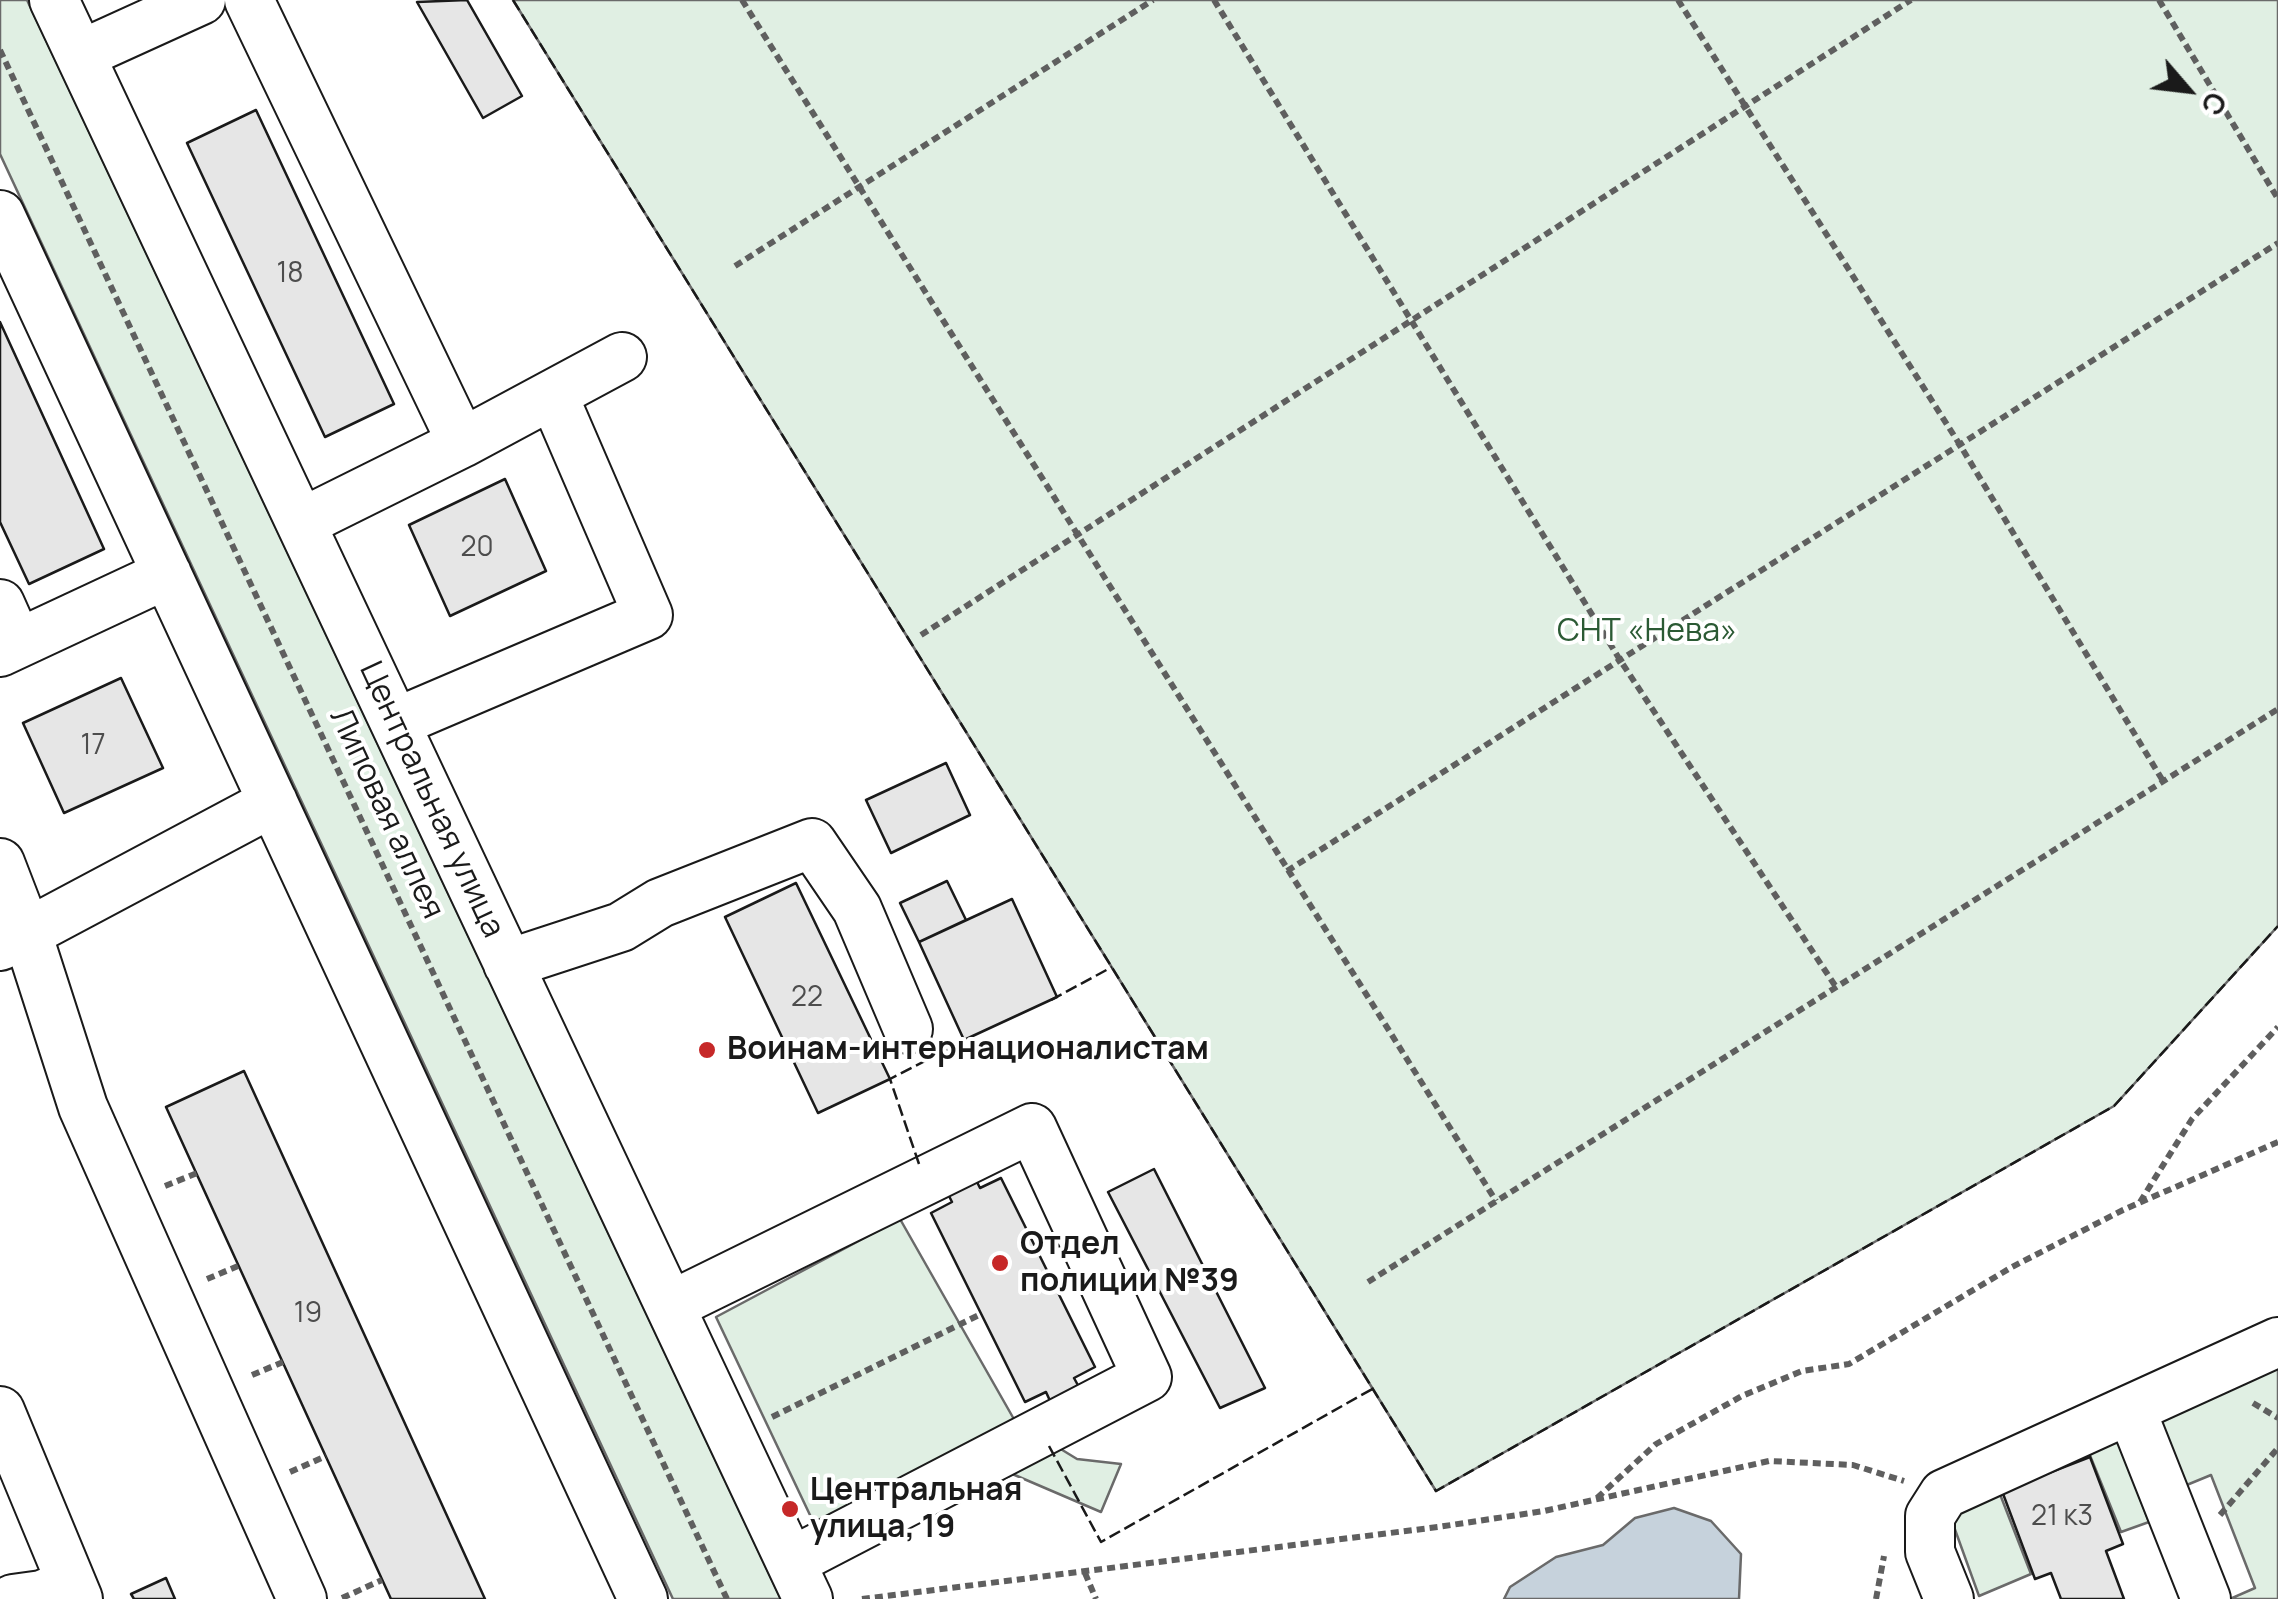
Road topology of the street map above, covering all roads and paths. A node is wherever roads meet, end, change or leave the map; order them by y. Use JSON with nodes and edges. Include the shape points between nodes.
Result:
{"nodes":[{"id":1,"x":54,"y":0,"type":"edge"},
{"id":2,"x":201,"y":0,"type":"edge"},
{"id":3,"x":248,"y":0,"type":"edge"},
{"id":4,"x":742,"y":0,"type":"edge"},
{"id":5,"x":1153,"y":0,"type":"edge"},
{"id":6,"x":1214,"y":0,"type":"edge"},
{"id":7,"x":1678,"y":0,"type":"edge"},
{"id":8,"x":1910,"y":0,"type":"edge"},
{"id":9,"x":2159,"y":0,"type":"edge"},
{"id":10,"x":0,"y":50,"type":"edge"},
{"id":11,"x":80,"y":56,"type":"junction"},
{"id":12,"x":1746,"y":106,"type":"junction"},
{"id":13,"x":858,"y":187,"type":"junction"},
{"id":14,"x":2278,"y":199,"type":"edge"},
{"id":15,"x":0,"y":215,"type":"edge"},
{"id":16,"x":2278,"y":243,"type":"edge"},
{"id":17,"x":735,"y":266,"type":"dead end"},
{"id":18,"x":1412,"y":320,"type":"junction"},
{"id":19,"x":622,"y":358,"type":"dead end"},
{"id":20,"x":553,"y":394,"type":"junction"},
{"id":21,"x":462,"y":443,"type":"junction"},
{"id":22,"x":1960,"y":444,"type":"junction"},
{"id":23,"x":301,"y":524,"type":"junction"},
{"id":24,"x":1079,"y":533,"type":"junction"},
{"id":25,"x":167,"y":574,"type":"junction"},
{"id":26,"x":6,"y":633,"type":"edge"},
{"id":27,"x":921,"y":635,"type":"dead end"},
{"id":28,"x":1620,"y":660,"type":"junction"},
{"id":29,"x":2278,"y":709,"type":"edge"},
{"id":30,"x":395,"y":724,"type":"junction"},
{"id":31,"x":2163,"y":782,"type":"junction"},
{"id":32,"x":273,"y":802,"type":"junction"},
{"id":33,"x":0,"y":863,"type":"edge"},
{"id":34,"x":1287,"y":871,"type":"junction"},
{"id":35,"x":14,"y":939,"type":"edge"},
{"id":36,"x":508,"y":964,"type":"junction"},
{"id":37,"x":1836,"y":987,"type":"junction"},
{"id":38,"x":2278,"y":1027,"type":"edge"},
{"id":39,"x":908,"y":1029,"type":"dead end"},
{"id":40,"x":2278,"y":1142,"type":"edge"},
{"id":41,"x":1496,"y":1201,"type":"junction"},
{"id":42,"x":2140,"y":1203,"type":"junction"},
{"id":43,"x":1368,"y":1282,"type":"dead end"},
{"id":44,"x":670,"y":1306,"type":"junction"},
{"id":45,"x":981,"y":1314,"type":"dead end"},
{"id":46,"x":2278,"y":1342,"type":"edge"},
{"id":47,"x":2131,"y":1410,"type":"junction"},
{"id":48,"x":0,"y":1412,"type":"edge"},
{"id":49,"x":768,"y":1419,"type":"dead end"},
{"id":50,"x":2278,"y":1448,"type":"edge"},
{"id":51,"x":1944,"y":1494,"type":"junction"},
{"id":52,"x":1596,"y":1499,"type":"junction"},
{"id":53,"x":2188,"y":1554,"type":"junction"},
{"id":54,"x":1885,"y":1555,"type":"dead end"},
{"id":55,"x":1085,"y":1573,"type":"junction"},
{"id":56,"x":382,"y":1580,"type":"dead end"},
{"id":57,"x":800,"y":1581,"type":"edge"},
{"id":58,"x":74,"y":1591,"type":"edge"},
{"id":59,"x":12,"y":1599,"type":"edge"},
{"id":60,"x":302,"y":1599,"type":"edge"},
{"id":61,"x":339,"y":1599,"type":"edge"},
{"id":62,"x":642,"y":1599,"type":"edge"},
{"id":63,"x":726,"y":1599,"type":"edge"},
{"id":64,"x":862,"y":1599,"type":"edge"},
{"id":65,"x":1096,"y":1599,"type":"edge"},
{"id":66,"x":1876,"y":1599,"type":"edge"},
{"id":67,"x":1949,"y":1599,"type":"edge"},
{"id":68,"x":2206,"y":1599,"type":"edge"}],
"edges":[{"from":1,"to":11,"type":"street","name":"Центральная улица"},
{"from":2,"to":11,"type":"street"},
{"from":3,"to":21,"type":"street"},
{"from":4,"to":13,"type":"path"},
{"from":5,"to":13,"type":"path"},
{"from":6,"to":18,"type":"path"},
{"from":7,"to":12,"type":"path"},
{"from":8,"to":12,"type":"path"},
{"from":9,"to":14,"type":"path"},
{"from":10,"to":63,"type":"path","name":"Липовая аллея"},
{"from":11,"to":23,"type":"street","name":"Центральная улица"},
{"from":12,"to":18,"type":"path"},
{"from":12,"to":22,"type":"path"},
{"from":13,"to":17,"type":"path"},
{"from":13,"to":24,"type":"path"},
{"from":15,"to":25,"type":"street"},
{"from":16,"to":22,"type":"path"},
{"from":18,"to":24,"type":"path"},
{"from":18,"to":28,"type":"path"},
{"from":19,"to":20,"type":"street"},
{"from":20,"to":21,"type":"street"},
{"from":20,"to":30,"type":"street","via":[[648,615]]},
{"from":21,"to":23,"type":"street"},
{"from":22,"to":28,"type":"path"},
{"from":22,"to":31,"type":"path"},
{"from":23,"to":30,"type":"street","name":"Центральная улица"},
{"from":24,"to":27,"type":"path"},
{"from":24,"to":34,"type":"path"},
{"from":25,"to":26,"type":"street"},
{"from":25,"to":32,"type":"street"},
{"from":28,"to":34,"type":"path"},
{"from":28,"to":37,"type":"path"},
{"from":29,"to":31,"type":"path"},
{"from":30,"to":36,"type":"street","name":"Центральная улица"},
{"from":31,"to":37,"type":"path"},
{"from":32,"to":35,"type":"street"},
{"from":32,"to":62,"type":"street"},
{"from":33,"to":35,"type":"street"},
{"from":34,"to":41,"type":"path"},
{"from":35,"to":60,"type":"street"},
{"from":36,"to":39,"type":"street","via":[[620,927],[660,903],[812,843],[857,910]]},
{"from":36,"to":44,"type":"street","name":"Центральная улица"},
{"from":37,"to":41,"type":"path"},
{"from":38,"to":42,"type":"path","via":[[2192,1120]]},
{"from":40,"to":42,"type":"path"},
{"from":41,"to":43,"type":"path"},
{"from":42,"to":52,"type":"path","via":[[2012,1268],[1849,1364],[1802,1371],[1742,1396],[1656,1444]]},
{"from":44,"to":57,"type":"street","name":"Центральная улица"},
{"from":44,"to":57,"type":"street","via":[[1032,1128],[1147,1377]]},
{"from":45,"to":49,"type":"path"},
{"from":46,"to":47,"type":"street"},
{"from":47,"to":51,"type":"street"},
{"from":47,"to":53,"type":"street"},
{"from":48,"to":58,"type":"street"},
{"from":50,"to":53,"type":"path"},
{"from":51,"to":52,"type":"path","via":[[1852,1465],[1768,1461]]},
{"from":51,"to":67,"type":"street","via":[[1930,1516],[1930,1552]]},
{"from":52,"to":55,"type":"path","via":[[1438,1527]]},
{"from":53,"to":68,"type":"street"},
{"from":54,"to":66,"type":"path"},
{"from":55,"to":64,"type":"path"},
{"from":55,"to":65,"type":"path"},
{"from":56,"to":61,"type":"path"},
{"from":58,"to":59,"type":"street"}]}
